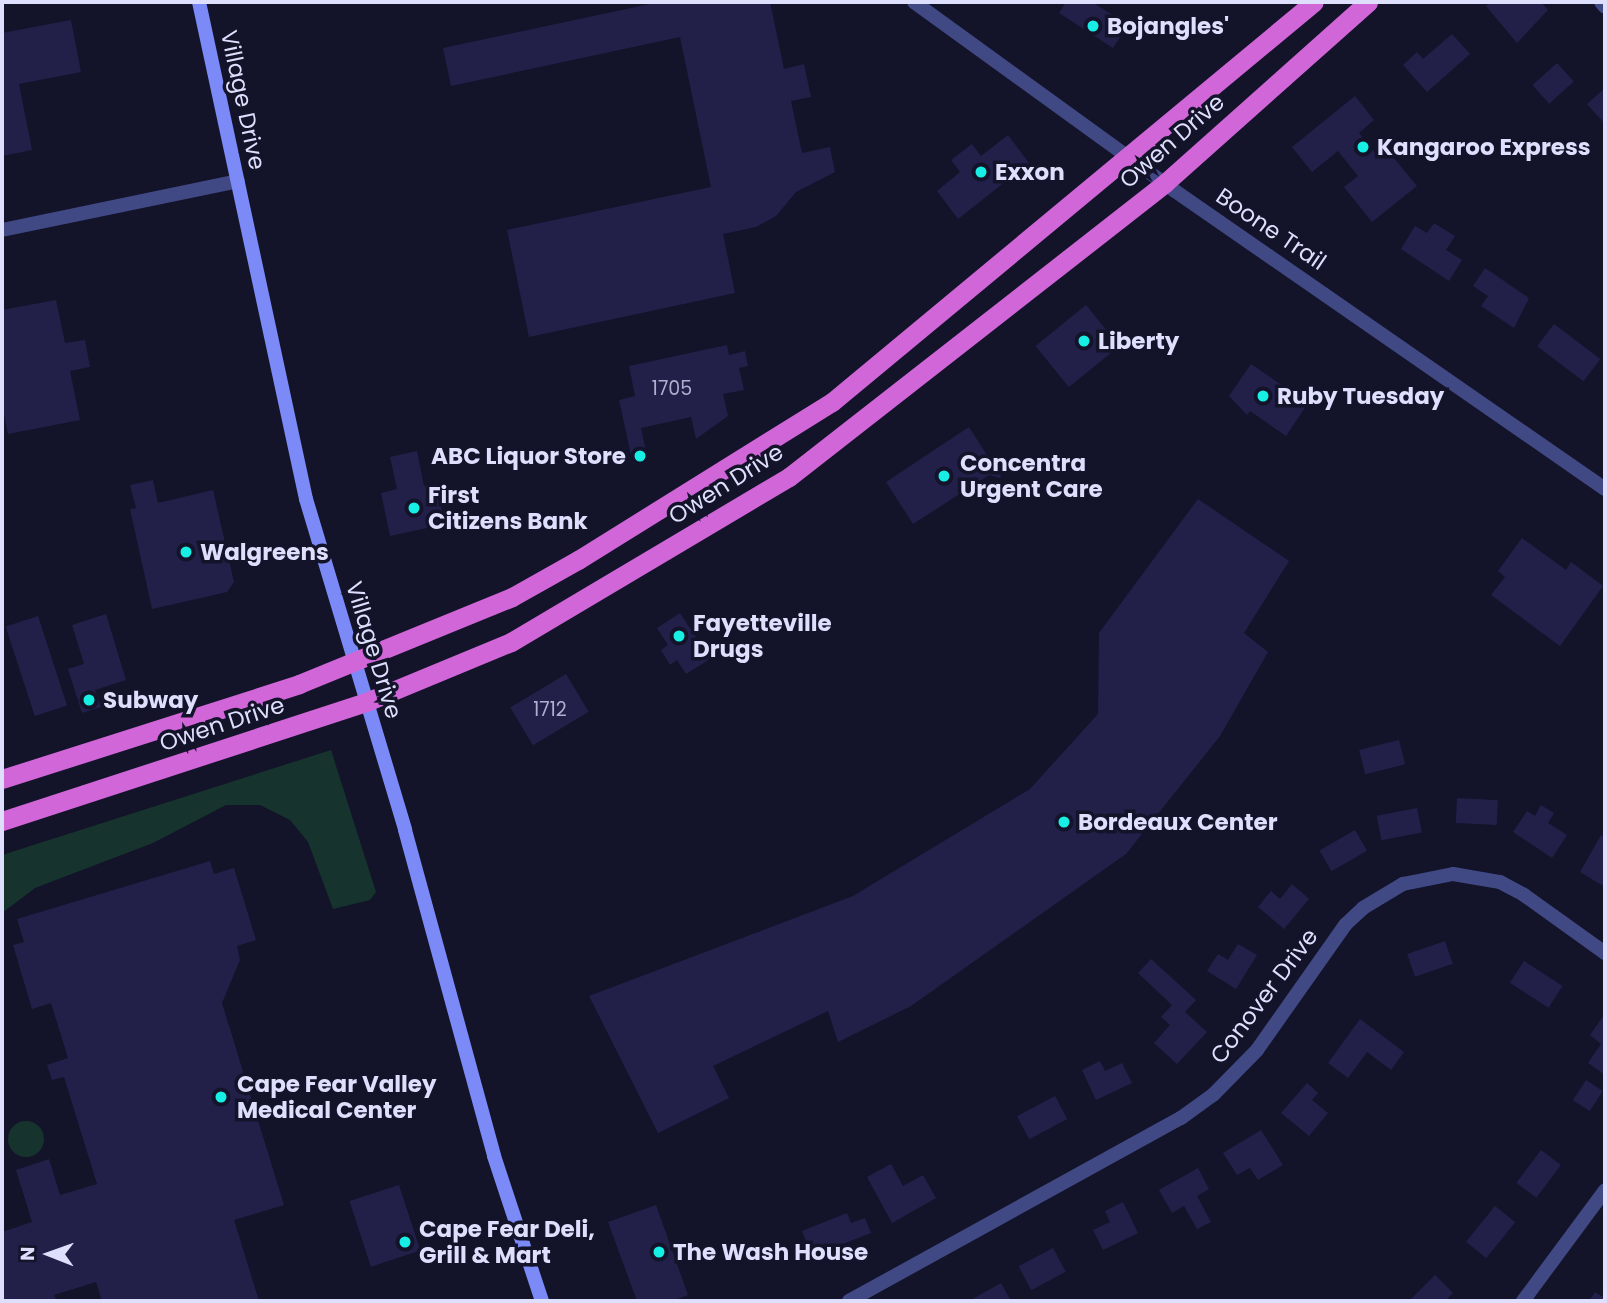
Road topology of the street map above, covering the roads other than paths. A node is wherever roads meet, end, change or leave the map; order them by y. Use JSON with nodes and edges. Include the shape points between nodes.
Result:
{"nodes":[{"id":1,"x":199,"y":2,"type":"edge"},
{"id":2,"x":914,"y":2,"type":"edge"},
{"id":3,"x":1314,"y":2,"type":"edge"},
{"id":4,"x":1367,"y":2,"type":"edge"},
{"id":5,"x":1601,"y":2,"type":"edge"},
{"id":6,"x":1605,"y":7,"type":"edge"},
{"id":7,"x":1129,"y":159,"type":"junction"},
{"id":8,"x":237,"y":181,"type":"junction"},
{"id":9,"x":1165,"y":183,"type":"junction"},
{"id":10,"x":2,"y":230,"type":"edge"},
{"id":11,"x":1605,"y":489,"type":"edge"},
{"id":12,"x":354,"y":662,"type":"junction"},
{"id":13,"x":366,"y":702,"type":"junction"},
{"id":14,"x":2,"y":779,"type":"edge"},
{"id":15,"x":2,"y":821,"type":"edge"},
{"id":16,"x":1605,"y":953,"type":"edge"},
{"id":17,"x":1605,"y":1190,"type":"edge"},
{"id":18,"x":542,"y":1301,"type":"edge"},
{"id":19,"x":849,"y":1301,"type":"edge"},
{"id":20,"x":1523,"y":1301,"type":"edge"}],
"edges":[{"from":1,"to":8,"type":"main road","name":"Village Drive"},
{"from":2,"to":7,"type":"street","name":"Boone Trail"},
{"from":3,"to":7,"type":"highway","name":"Owen Drive"},
{"from":4,"to":9,"type":"highway","name":"Owen Drive"},
{"from":5,"to":6,"type":"street"},
{"from":7,"to":9,"type":"street","name":"Boone Trail"},
{"from":7,"to":12,"type":"highway","name":"Owen Drive","via":[[902,348],[752,455],[512,597]]},
{"from":8,"to":10,"type":"street"},
{"from":8,"to":12,"type":"main road","name":"Village Drive","via":[[306,499]]},
{"from":9,"to":11,"type":"street","name":"Boone Trail"},
{"from":9,"to":13,"type":"highway","name":"Owen Drive","via":[[789,477],[511,642]]},
{"from":12,"to":13,"type":"main road","name":"Village Drive"},
{"from":12,"to":14,"type":"highway","name":"Owen Drive"},
{"from":13,"to":15,"type":"highway","name":"Owen Drive"},
{"from":13,"to":18,"type":"main road","name":"Village Drive","via":[[494,1156]]},
{"from":16,"to":19,"type":"street","name":"Conover Drive","via":[[1500,882],[1453,874],[1403,884],[1346,924],[1257,1050],[1213,1095],[1181,1118]]},
{"from":17,"to":20,"type":"street"}]}
